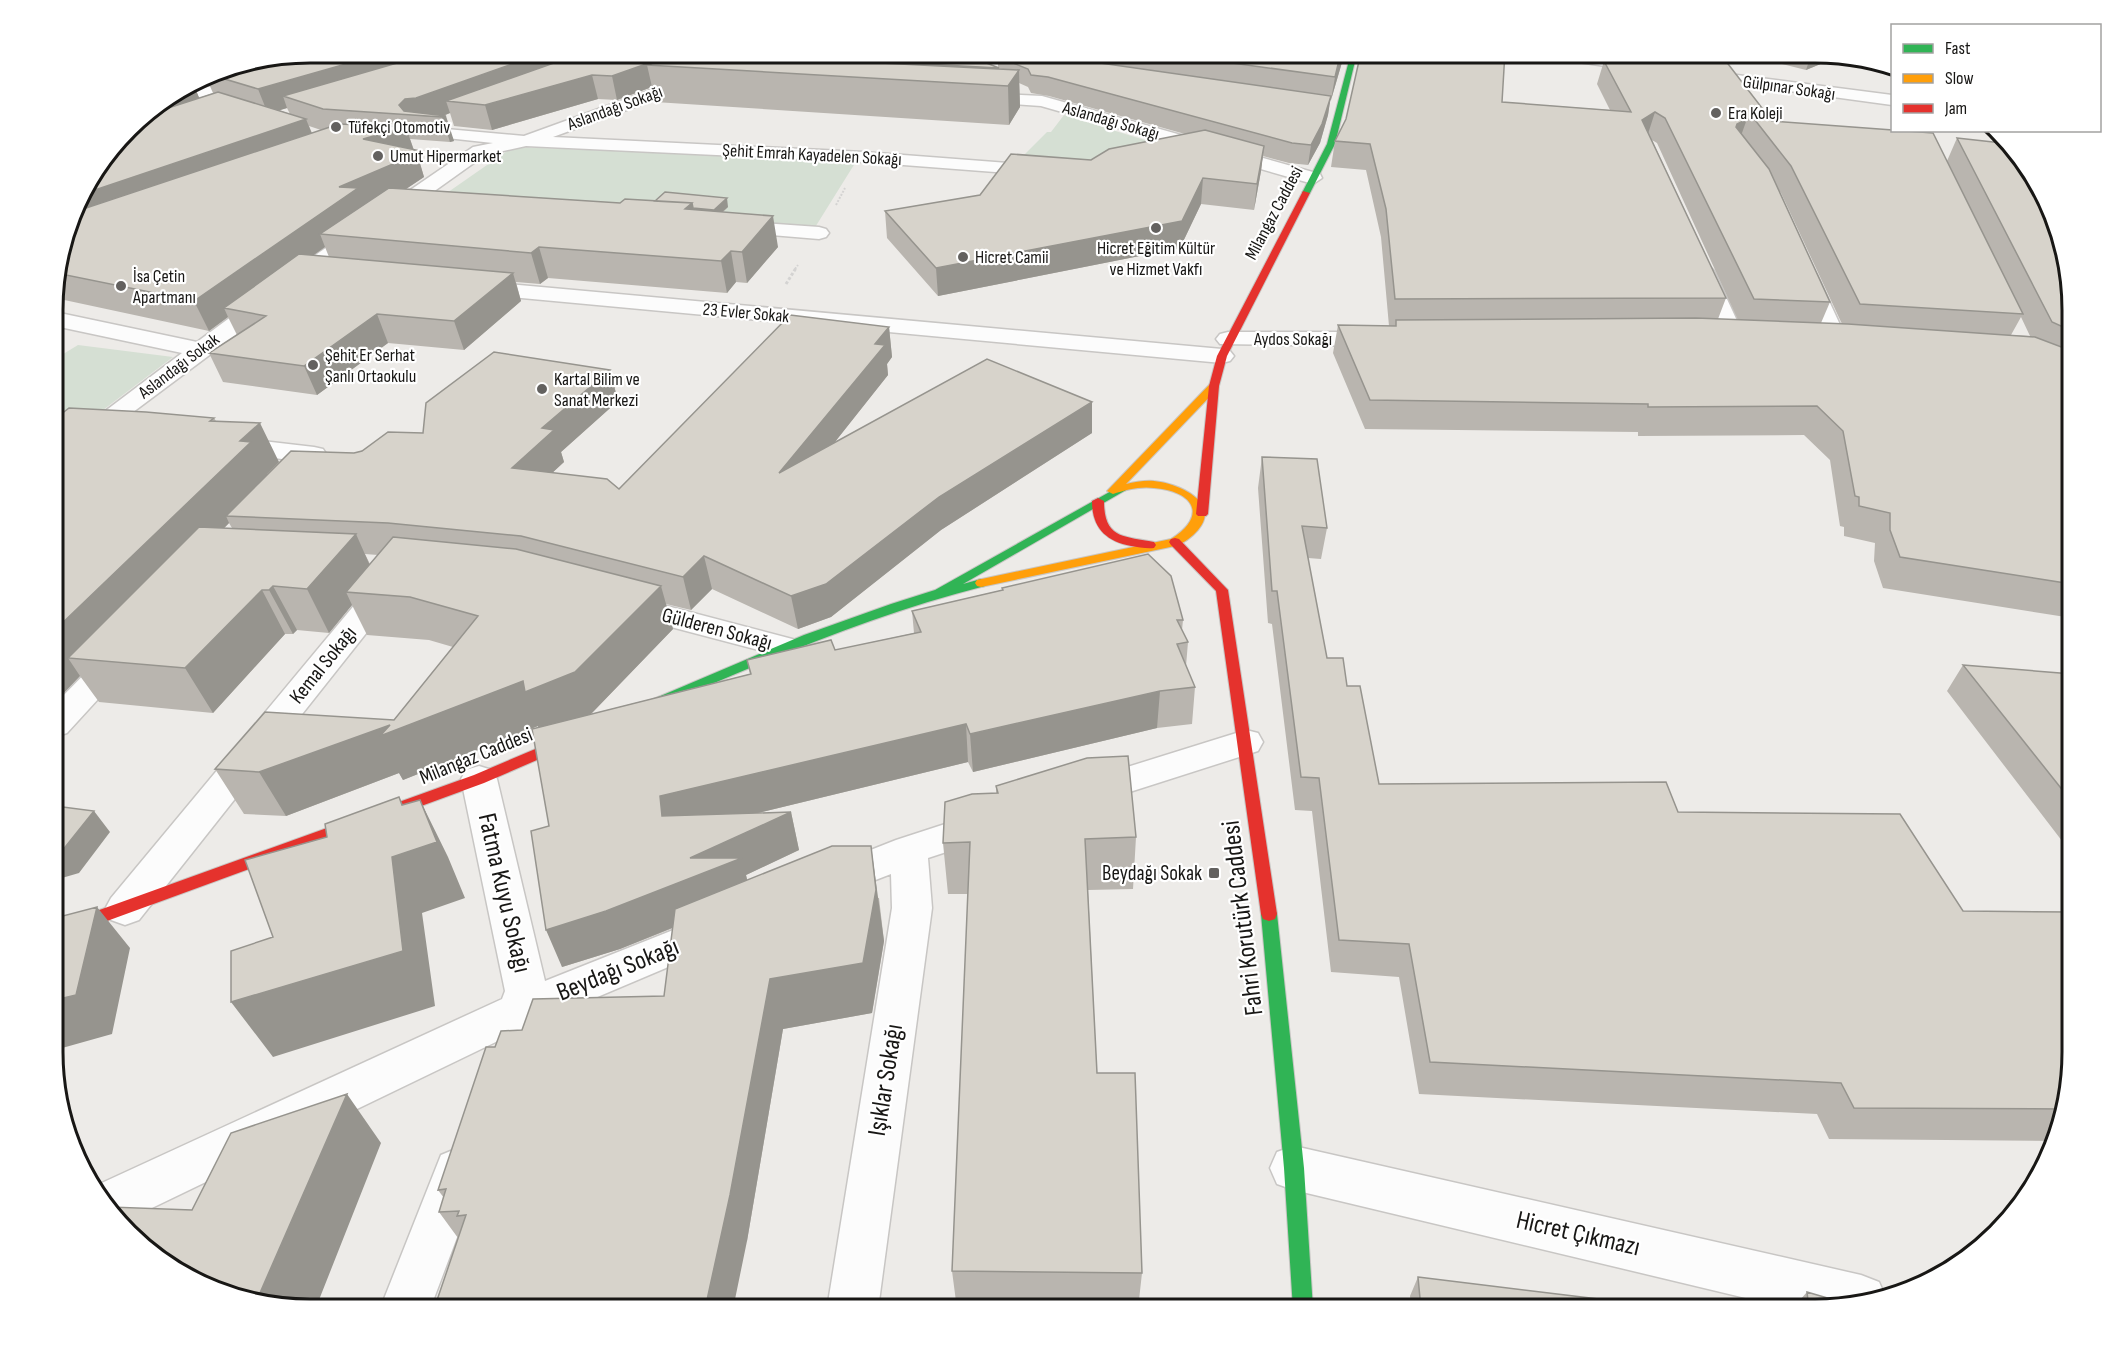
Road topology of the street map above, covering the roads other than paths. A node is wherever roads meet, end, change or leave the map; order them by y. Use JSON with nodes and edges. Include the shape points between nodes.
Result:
{"nodes":[{"id":1,"x":1061,"y":63,"type":"edge"},
{"id":2,"x":1350,"y":63,"type":"edge"},
{"id":3,"x":1616,"y":63,"type":"edge"},
{"id":4,"x":299,"y":64,"type":"edge"},
{"id":5,"x":1661,"y":70,"type":"edge"},
{"id":6,"x":1685,"y":73,"type":"edge"},
{"id":7,"x":1108,"y":76,"type":"edge"},
{"id":8,"x":710,"y":83,"type":"edge"},
{"id":9,"x":1002,"y":84,"type":"edge"},
{"id":10,"x":193,"y":93,"type":"edge"},
{"id":11,"x":187,"y":96,"type":"edge"},
{"id":12,"x":959,"y":97,"type":"edge"},
{"id":13,"x":1891,"y":100,"type":"edge"},
{"id":14,"x":1042,"y":101,"type":"junction"},
{"id":15,"x":218,"y":106,"type":"edge"},
{"id":16,"x":462,"y":116,"type":"edge"},
{"id":17,"x":413,"y":137,"type":"junction"},
{"id":18,"x":526,"y":141,"type":"junction"},
{"id":19,"x":1202,"y":148,"type":"junction"},
{"id":20,"x":479,"y":151,"type":"junction"},
{"id":21,"x":1167,"y":155,"type":"edge"},
{"id":22,"x":1064,"y":172,"type":"edge"},
{"id":23,"x":1313,"y":178,"type":"junction"},
{"id":24,"x":398,"y":206,"type":"junction"},
{"id":25,"x":433,"y":209,"type":"edge"},
{"id":26,"x":714,"y":226,"type":"edge"},
{"id":27,"x":819,"y":233,"type":"dead end"},
{"id":28,"x":1694,"y":252,"type":"edge"},
{"id":29,"x":1798,"y":258,"type":"edge"},
{"id":30,"x":306,"y":272,"type":"junction"},
{"id":31,"x":341,"y":276,"type":"edge"},
{"id":32,"x":459,"y":286,"type":"edge"},
{"id":33,"x":63,"y":321,"type":"edge"},
{"id":34,"x":84,"y":326,"type":"junction"},
{"id":35,"x":1710,"y":337,"type":"edge"},
{"id":36,"x":1408,"y":339,"type":"edge"},
{"id":37,"x":63,"y":340,"type":"edge"},
{"id":38,"x":1860,"y":344,"type":"edge"},
{"id":39,"x":1225,"y":347,"type":"junction"},
{"id":40,"x":201,"y":350,"type":"junction"},
{"id":41,"x":1214,"y":386,"type":"junction"},
{"id":42,"x":88,"y":434,"type":"junction"},
{"id":43,"x":121,"y":437,"type":"edge"},
{"id":44,"x":200,"y":443,"type":"edge"},
{"id":45,"x":63,"y":455,"type":"edge"},
{"id":46,"x":291,"y":479,"type":"edge"},
{"id":47,"x":1113,"y":491,"type":"junction"},
{"id":48,"x":1098,"y":501,"type":"junction"},
{"id":49,"x":1202,"y":514,"type":"junction"},
{"id":50,"x":1175,"y":542,"type":"junction"},
{"id":51,"x":1158,"y":546,"type":"junction"},
{"id":52,"x":367,"y":566,"type":"edge"},
{"id":53,"x":941,"y":591,"type":"junction"},
{"id":54,"x":601,"y":598,"type":"edge"},
{"id":55,"x":140,"y":636,"type":"edge"},
{"id":56,"x":785,"y":647,"type":"junction"},
{"id":57,"x":632,"y":713,"type":"edge"},
{"id":58,"x":63,"y":717,"type":"edge"},
{"id":59,"x":588,"y":732,"type":"edge"},
{"id":60,"x":1246,"y":742,"type":"junction"},
{"id":61,"x":478,"y":779,"type":"junction"},
{"id":62,"x":909,"y":850,"type":"junction"},
{"id":63,"x":801,"y":894,"type":"edge"},
{"id":64,"x":125,"y":909,"type":"junction"},
{"id":65,"x":747,"y":917,"type":"edge"},
{"id":66,"x":63,"y":930,"type":"edge"},
{"id":67,"x":519,"y":1011,"type":"junction"},
{"id":68,"x":498,"y":1066,"type":"edge"},
{"id":69,"x":473,"y":1132,"type":"edge"},
{"id":70,"x":1294,"y":1168,"type":"junction"},
{"id":71,"x":114,"y":1202,"type":"edge"},
{"id":72,"x":1848,"y":1297,"type":"edge"},
{"id":73,"x":409,"y":1299,"type":"edge"},
{"id":74,"x":853,"y":1299,"type":"edge"},
{"id":75,"x":1302,"y":1299,"type":"edge"}],
"edges":[{"from":1,"to":7,"type":"street","via":[[1056,70]]},
{"from":2,"to":23,"type":"street","name":"Milangaz Caddesi","via":[[1334,108],[1331,144]]},
{"from":3,"to":5,"type":"street"},
{"from":4,"to":10,"type":"street"},
{"from":6,"to":13,"type":"street","name":"Gülpınar Sokağı"},
{"from":8,"to":18,"type":"street","name":"Aslandağı Sokağı","via":[[687,82]]},
{"from":9,"to":14,"type":"street"},
{"from":11,"to":15,"type":"street"},
{"from":12,"to":14,"type":"street","name":"Aslandağı Sokağı"},
{"from":14,"to":19,"type":"street","name":"Aslandağı Sokağı"},
{"from":16,"to":17,"type":"street"},
{"from":17,"to":18,"type":"street","name":"Şehit Emrah Kayadelen Sokağı"},
{"from":17,"to":20,"type":"street"},
{"from":18,"to":20,"type":"street","name":"Aslandağı Sokağı"},
{"from":18,"to":22,"type":"street","name":"Şehit Emrah Kayadelen Sokağı","via":[[864,157]]},
{"from":19,"to":21,"type":"street"},
{"from":19,"to":23,"type":"street","name":"Aslandağı Sokağı"},
{"from":20,"to":24,"type":"street","name":"Aslandağı Sokağı"},
{"from":23,"to":39,"type":"street","name":"Milangaz Caddesi"},
{"from":24,"to":25,"type":"street"},
{"from":24,"to":30,"type":"street","name":"Aslandağı Sokağı"},
{"from":26,"to":27,"type":"street"},
{"from":28,"to":35,"type":"street","via":[[1745,338]]},
{"from":29,"to":38,"type":"street","via":[[1825,341]]},
{"from":30,"to":31,"type":"street"},
{"from":30,"to":40,"type":"street","name":"Aslandağı Sokak"},
{"from":32,"to":39,"type":"street","name":"23 Evler Sokak"},
{"from":33,"to":34,"type":"street"},
{"from":34,"to":37,"type":"street"},
{"from":34,"to":40,"type":"street"},
{"from":36,"to":39,"type":"street","name":"Aydos Sokağı"},
{"from":39,"to":41,"type":"street","name":"Milangaz Caddesi"},
{"from":40,"to":42,"type":"street","name":"Aslandağı Sokak"},
{"from":41,"to":47,"type":"street","name":"Milangaz Caddesi"},
{"from":41,"to":49,"type":"street","name":"Milangaz Caddesi"},
{"from":42,"to":43,"type":"street"},
{"from":42,"to":45,"type":"street","name":"Aslandağı Sokak"},
{"from":44,"to":46,"type":"street","via":[[314,455]]},
{"from":47,"to":48,"type":"street","name":"Milangaz Caddesi"},
{"from":47,"to":49,"type":"street","name":"Milangaz Caddesi","via":[[1143,484],[1176,489],[1189,496]]},
{"from":48,"to":51,"type":"street","via":[[1095,516],[1109,535]]},
{"from":48,"to":53,"type":"street","name":"Milangaz Caddesi"},
{"from":49,"to":50,"type":"street","via":[[1196,530]]},
{"from":50,"to":51,"type":"street"},
{"from":50,"to":60,"type":"street","name":"Fahri Korutürk Caddesi","via":[[1222,590]]},
{"from":51,"to":53,"type":"street","name":"Milangaz Caddesi"},
{"from":52,"to":64,"type":"street","name":"Kemal Sokağı","via":[[408,568]]},
{"from":53,"to":56,"type":"street","name":"Milangaz Caddesi"},
{"from":54,"to":56,"type":"street","name":"Gülderen Sokağı"},
{"from":55,"to":58,"type":"street"},
{"from":56,"to":57,"type":"street","name":"Milangaz Caddesi"},
{"from":59,"to":61,"type":"street","name":"Milangaz Caddesi"},
{"from":60,"to":62,"type":"street"},
{"from":60,"to":70,"type":"street","name":"Fahri Korutürk Caddesi","via":[[1269,914]]},
{"from":61,"to":64,"type":"street","name":"Milangaz Caddesi"},
{"from":61,"to":67,"type":"street","name":"Fatma Kuyu Sokağı","via":[[526,991]]},
{"from":62,"to":63,"type":"street"},
{"from":62,"to":74,"type":"street","name":"Işıklar Sokağı","via":[[912,908]]},
{"from":64,"to":66,"type":"street","name":"Milangaz Caddesi"},
{"from":65,"to":67,"type":"street","name":"Beydağı Sokağı"},
{"from":67,"to":68,"type":"street","name":"Fatma Kuyu Sokağı"},
{"from":67,"to":71,"type":"street","name":"Beydağı Sokağı"},
{"from":69,"to":73,"type":"street"},
{"from":70,"to":72,"type":"street","name":"Hicret Çıkmazı"},
{"from":70,"to":75,"type":"street","name":"Fahri Korutürk Caddesi"}]}
